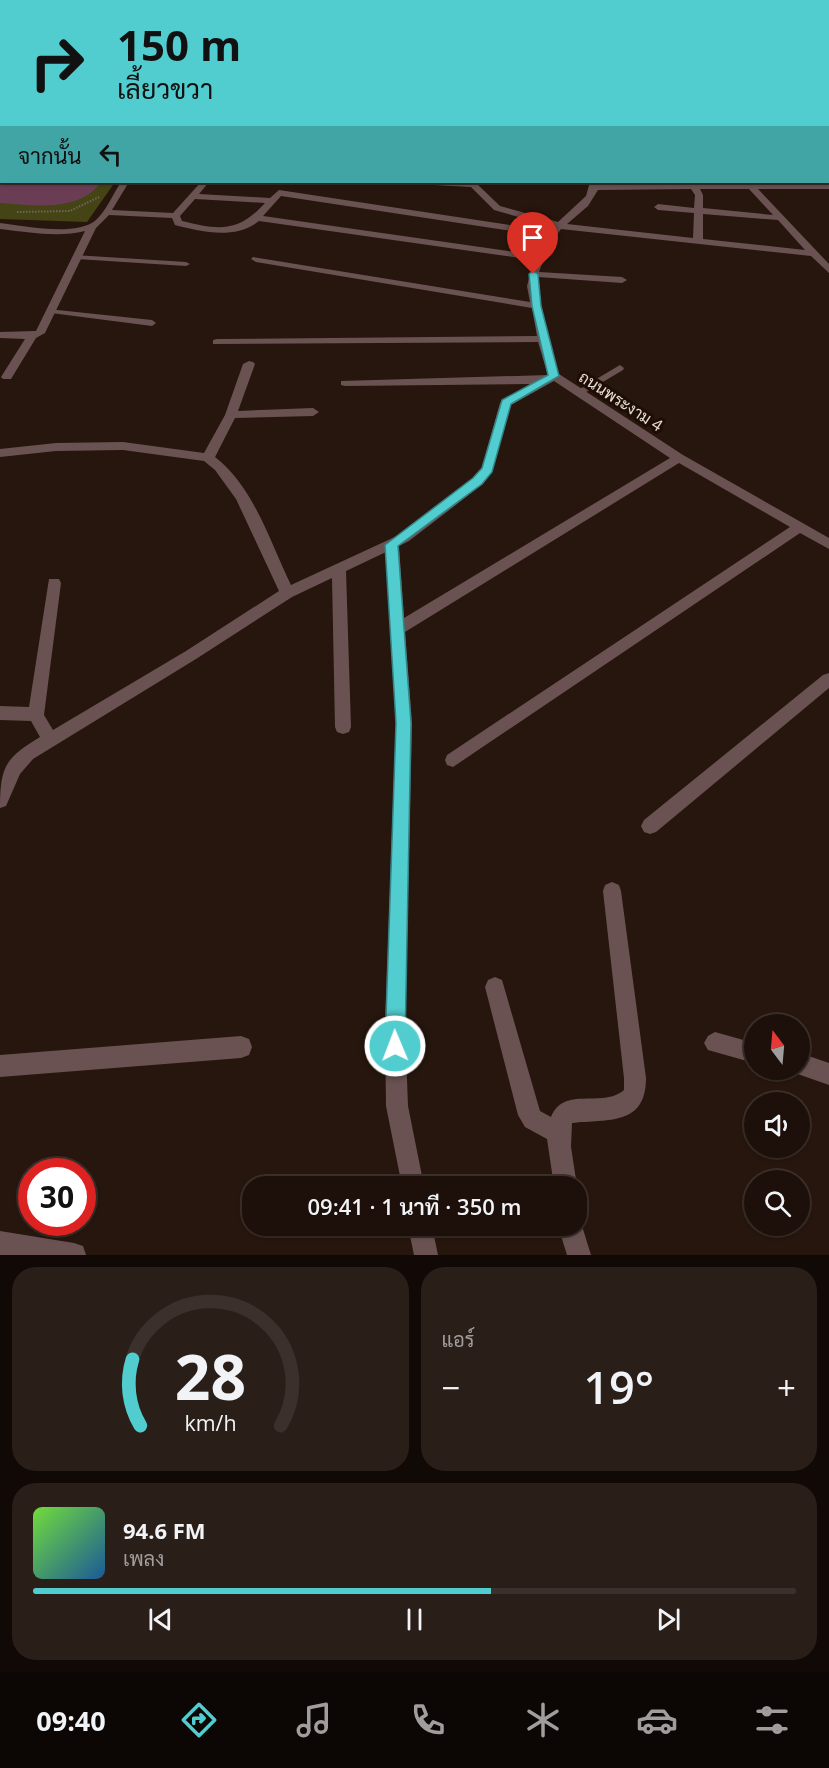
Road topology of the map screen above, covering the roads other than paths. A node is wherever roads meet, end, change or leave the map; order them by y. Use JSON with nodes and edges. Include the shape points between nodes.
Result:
{"nodes":[{"id":1,"x":269,"y":0,"type":"edge"},
{"id":2,"x":277,"y":0,"type":"edge"},
{"id":3,"x":813,"y":0,"type":"edge"},
{"id":4,"x":829,"y":0,"type":"edge"},
{"id":5,"x":124,"y":183,"type":"edge"},
{"id":6,"x":204,"y":183,"type":"edge"},
{"id":7,"x":447,"y":183,"type":"edge"},
{"id":8,"x":594,"y":184,"type":"edge"},
{"id":9,"x":829,"y":186,"type":"edge"},
{"id":10,"x":694,"y":187,"type":"junction"},
{"id":11,"x":752,"y":187,"type":"junction"},
{"id":12,"x":192,"y":195,"type":"junction"},
{"id":13,"x":326,"y":200,"type":"junction"},
{"id":14,"x":272,"y":201,"type":"junction"},
{"id":15,"x":658,"y":207,"type":"dead end"},
{"id":16,"x":319,"y":208,"type":"dead end"},
{"id":17,"x":699,"y":211,"type":"junction"},
{"id":18,"x":105,"y":212,"type":"junction"},
{"id":19,"x":176,"y":216,"type":"junction"},
{"id":20,"x":312,"y":216,"type":"dead end"},
{"id":21,"x":257,"y":218,"type":"junction"},
{"id":22,"x":782,"y":218,"type":"junction"},
{"id":23,"x":305,"y":225,"type":"junction"},
{"id":24,"x":0,"y":226,"type":"edge"},
{"id":25,"x":92,"y":226,"type":"junction"},
{"id":26,"x":561,"y":226,"type":"junction"},
{"id":27,"x":552,"y":234,"type":"junction"},
{"id":28,"x":698,"y":242,"type":"junction"},
{"id":29,"x":815,"y":254,"type":"junction"},
{"id":30,"x":77,"y":257,"type":"junction"},
{"id":31,"x":540,"y":258,"type":"junction"},
{"id":32,"x":256,"y":260,"type":"dead end"},
{"id":33,"x":186,"y":264,"type":"dead end"},
{"id":34,"x":829,"y":270,"type":"edge"},
{"id":35,"x":533,"y":274,"type":"junction"},
{"id":36,"x":622,"y":280,"type":"dead end"},
{"id":37,"x":536,"y":306,"type":"junction"},
{"id":38,"x":51,"y":311,"type":"junction"},
{"id":39,"x":152,"y":323,"type":"dead end"},
{"id":40,"x":0,"y":335,"type":"edge"},
{"id":41,"x":32,"y":336,"type":"junction"},
{"id":42,"x":543,"y":339,"type":"junction"},
{"id":43,"x":217,"y":342,"type":"dead end"},
{"id":44,"x":249,"y":364,"type":"dead end"},
{"id":45,"x":620,"y":368,"type":"dead end"},
{"id":46,"x":7,"y":377,"type":"dead end"},
{"id":47,"x":550,"y":378,"type":"junction"},
{"id":48,"x":345,"y":383,"type":"dead end"},
{"id":49,"x":578,"y":393,"type":"junction"},
{"id":50,"x":313,"y":412,"type":"dead end"},
{"id":51,"x":231,"y":415,"type":"junction"},
{"id":52,"x":0,"y":453,"type":"edge"},
{"id":53,"x":208,"y":458,"type":"junction"},
{"id":54,"x":679,"y":458,"type":"junction"},
{"id":55,"x":800,"y":527,"type":"junction"},
{"id":56,"x":829,"y":544,"type":"edge"},
{"id":57,"x":392,"y":545,"type":"junction"},
{"id":58,"x":339,"y":568,"type":"junction"},
{"id":59,"x":54,"y":583,"type":"dead end"},
{"id":60,"x":287,"y":593,"type":"junction"},
{"id":61,"x":398,"y":630,"type":"junction"},
{"id":62,"x":829,"y":679,"type":"edge"},
{"id":63,"x":0,"y":714,"type":"edge"},
{"id":64,"x":36,"y":716,"type":"junction"},
{"id":65,"x":343,"y":727,"type":"dead end"},
{"id":66,"x":51,"y":740,"type":"junction"},
{"id":67,"x":453,"y":760,"type":"dead end"},
{"id":68,"x":0,"y":800,"type":"edge"},
{"id":69,"x":650,"y":825,"type":"dead end"},
{"id":70,"x":612,"y":891,"type":"dead end"},
{"id":71,"x":495,"y":987,"type":"dead end"},
{"id":72,"x":716,"y":1043,"type":"dead end"},
{"id":73,"x":241,"y":1047,"type":"dead end"},
{"id":74,"x":744,"y":1050,"type":"edge"},
{"id":75,"x":0,"y":1066,"type":"edge"},
{"id":76,"x":810,"y":1067,"type":"edge"},
{"id":77,"x":829,"y":1074,"type":"edge"},
{"id":78,"x":559,"y":1134,"type":"junction"},
{"id":79,"x":411,"y":1176,"type":"edge"},
{"id":80,"x":564,"y":1176,"type":"edge"},
{"id":81,"x":422,"y":1236,"type":"edge"},
{"id":82,"x":573,"y":1236,"type":"edge"},
{"id":83,"x":0,"y":1243,"type":"edge"},
{"id":84,"x":74,"y":1255,"type":"edge"},
{"id":85,"x":426,"y":1255,"type":"edge"},
{"id":86,"x":579,"y":1255,"type":"edge"}],
"edges":[{"from":1,"to":2,"type":"street"},
{"from":3,"to":4,"type":"lane"},
{"from":5,"to":18,"type":"street"},
{"from":6,"to":12,"type":"street"},
{"from":7,"to":26,"type":"street","via":[[473,185],[497,208]]},
{"from":8,"to":10,"type":"street"},
{"from":8,"to":26,"type":"street","name":"ถนนพระงาม 4","via":[[587,200]]},
{"from":9,"to":11,"type":"street"},
{"from":10,"to":11,"type":"street"},
{"from":10,"to":17,"type":"street","via":[[699,195]]},
{"from":11,"to":22,"type":"street"},
{"from":12,"to":14,"type":"street"},
{"from":12,"to":19,"type":"street"},
{"from":13,"to":14,"type":"street","via":[[277,188]]},
{"from":13,"to":16,"type":"street"},
{"from":13,"to":27,"type":"street"},
{"from":14,"to":21,"type":"street"},
{"from":15,"to":17,"type":"street"},
{"from":17,"to":22,"type":"street"},
{"from":17,"to":28,"type":"street"},
{"from":18,"to":19,"type":"street"},
{"from":18,"to":25,"type":"street"},
{"from":19,"to":21,"type":"street","via":[[178,223],[185,225],[235,230]]},
{"from":20,"to":23,"type":"street"},
{"from":21,"to":23,"type":"street"},
{"from":22,"to":29,"type":"street"},
{"from":23,"to":31,"type":"street"},
{"from":24,"to":25,"type":"street","via":[[71,231]]},
{"from":25,"to":30,"type":"street"},
{"from":26,"to":27,"type":"street","name":"ถนนพระงาม 4"},
{"from":26,"to":28,"type":"street"},
{"from":27,"to":31,"type":"street","name":"ถนนพระงาม 4"},
{"from":28,"to":29,"type":"street"},
{"from":29,"to":34,"type":"street"},
{"from":30,"to":33,"type":"lane"},
{"from":30,"to":38,"type":"street"},
{"from":31,"to":35,"type":"street","name":"ถนนพระงาม 4"},
{"from":32,"to":37,"type":"street"},
{"from":35,"to":36,"type":"street"},
{"from":35,"to":37,"type":"street","name":"ถนนพระงาม 4"},
{"from":37,"to":42,"type":"street","name":"ถนนพระงาม 4"},
{"from":38,"to":39,"type":"lane"},
{"from":38,"to":41,"type":"street","via":[[40,333]]},
{"from":40,"to":41,"type":"street"},
{"from":41,"to":46,"type":"street"},
{"from":42,"to":43,"type":"street"},
{"from":42,"to":47,"type":"street","name":"ถนนพระงาม 4"},
{"from":44,"to":51,"type":"street"},
{"from":45,"to":49,"type":"lane"},
{"from":47,"to":48,"type":"street"},
{"from":47,"to":49,"type":"street","name":"ถนนพระงาม 4"},
{"from":47,"to":57,"type":"street","via":[[506,403],[488,469],[478,481]]},
{"from":49,"to":54,"type":"street","name":"ถนนพระงาม 4"},
{"from":50,"to":51,"type":"street"},
{"from":51,"to":53,"type":"street"},
{"from":52,"to":53,"type":"street","via":[[123,446]]},
{"from":53,"to":60,"type":"street","via":[[234,482]]},
{"from":54,"to":55,"type":"street","name":"ถนนพระงาม 4"},
{"from":54,"to":61,"type":"street"},
{"from":55,"to":56,"type":"street","name":"ถนนพระงาม 4"},
{"from":55,"to":67,"type":"street"},
{"from":57,"to":58,"type":"street"},
{"from":57,"to":61,"type":"street"},
{"from":58,"to":60,"type":"street"},
{"from":58,"to":65,"type":"street"},
{"from":59,"to":64,"type":"street"},
{"from":60,"to":66,"type":"street"},
{"from":61,"to":79,"type":"street","via":[[404,723],[395,1037],[397,1106]]},
{"from":62,"to":69,"type":"street"},
{"from":63,"to":64,"type":"street"},
{"from":64,"to":66,"type":"street"},
{"from":66,"to":68,"type":"street","via":[[19,761]]},
{"from":70,"to":78,"type":"street","via":[[634,1095],[621,1107],[566,1112]]},
{"from":71,"to":78,"type":"street","via":[[530,1115],[535,1123],[549,1126]]},
{"from":72,"to":74,"type":"street"},
{"from":73,"to":75,"type":"street"},
{"from":76,"to":77,"type":"street"},
{"from":78,"to":80,"type":"street"},
{"from":81,"to":85,"type":"street"},
{"from":82,"to":86,"type":"street"},
{"from":83,"to":84,"type":"street"}]}
